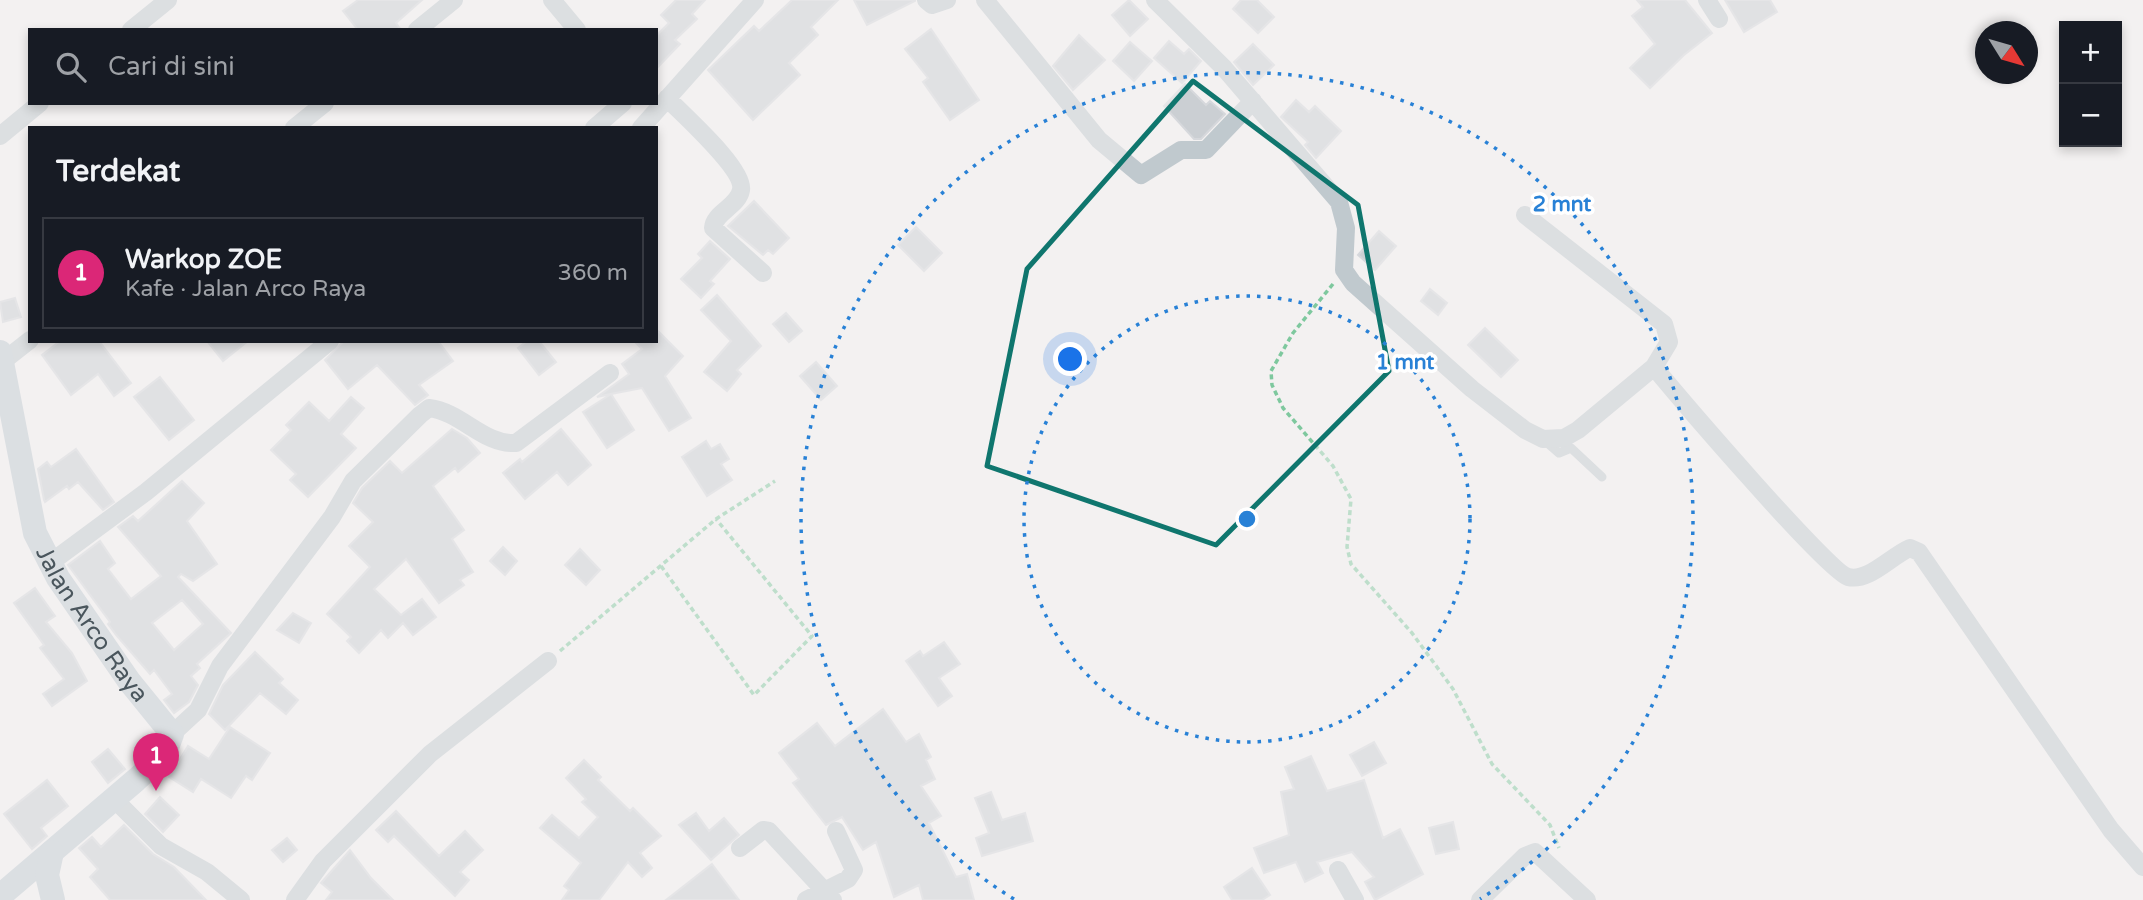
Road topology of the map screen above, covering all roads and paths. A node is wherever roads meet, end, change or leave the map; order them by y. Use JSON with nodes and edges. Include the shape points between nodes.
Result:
{"nodes":[{"id":1,"x":168,"y":0,"type":"edge"},
{"id":2,"x":454,"y":0,"type":"edge"},
{"id":3,"x":552,"y":0,"type":"edge"},
{"id":4,"x":755,"y":0,"type":"edge"},
{"id":5,"x":926,"y":0,"type":"edge"},
{"id":6,"x":947,"y":0,"type":"edge"},
{"id":7,"x":985,"y":0,"type":"edge"},
{"id":8,"x":1155,"y":0,"type":"edge"},
{"id":9,"x":1707,"y":0,"type":"edge"},
{"id":10,"x":1719,"y":19,"type":"dead end"},
{"id":11,"x":133,"y":28,"type":"edge"},
{"id":12,"x":419,"y":28,"type":"edge"},
{"id":13,"x":575,"y":28,"type":"edge"},
{"id":14,"x":667,"y":98,"type":"junction"},
{"id":15,"x":1253,"y":101,"type":"junction"},
{"id":16,"x":38,"y":105,"type":"edge"},
{"id":17,"x":323,"y":105,"type":"edge"},
{"id":18,"x":622,"y":105,"type":"edge"},
{"id":19,"x":625,"y":105,"type":"edge"},
{"id":20,"x":296,"y":126,"type":"edge"},
{"id":21,"x":596,"y":126,"type":"edge"},
{"id":22,"x":640,"y":126,"type":"edge"},
{"id":23,"x":643,"y":126,"type":"edge"},
{"id":24,"x":0,"y":136,"type":"edge"},
{"id":25,"x":1525,"y":215,"type":"dead end"},
{"id":26,"x":1344,"y":271,"type":"junction"},
{"id":27,"x":763,"y":273,"type":"dead end"},
{"id":28,"x":28,"y":341,"type":"edge"},
{"id":29,"x":328,"y":343,"type":"edge"},
{"id":30,"x":1,"y":357,"type":"edge"},
{"id":31,"x":1654,"y":367,"type":"junction"},
{"id":32,"x":610,"y":373,"type":"dead end"},
{"id":33,"x":1543,"y":439,"type":"junction"},
{"id":34,"x":1602,"y":477,"type":"dead end"},
{"id":35,"x":775,"y":481,"type":"dead end"},
{"id":36,"x":716,"y":519,"type":"junction"},
{"id":37,"x":50,"y":563,"type":"junction"},
{"id":38,"x":661,"y":566,"type":"junction"},
{"id":39,"x":548,"y":662,"type":"joint"},
{"id":40,"x":172,"y":734,"type":"junction"},
{"id":41,"x":114,"y":799,"type":"junction"},
{"id":42,"x":836,"y":831,"type":"dead end"},
{"id":43,"x":740,"y":848,"type":"dead end"},
{"id":44,"x":1560,"y":851,"type":"dead end"},
{"id":45,"x":52,"y":852,"type":"junction"},
{"id":46,"x":2143,"y":867,"type":"edge"},
{"id":47,"x":1338,"y":870,"type":"dead end"},
{"id":48,"x":0,"y":896,"type":"edge"},
{"id":49,"x":830,"y":896,"type":"edge"},
{"id":50,"x":53,"y":900,"type":"edge"},
{"id":51,"x":241,"y":900,"type":"edge"},
{"id":52,"x":295,"y":900,"type":"edge"},
{"id":53,"x":806,"y":900,"type":"edge"},
{"id":54,"x":1355,"y":900,"type":"edge"},
{"id":55,"x":1480,"y":900,"type":"edge"},
{"id":56,"x":1587,"y":900,"type":"edge"}],
"edges":[{"from":1,"to":11,"type":"street"},
{"from":2,"to":12,"type":"street"},
{"from":3,"to":13,"type":"street"},
{"from":4,"to":14,"type":"street"},
{"from":5,"to":6,"type":"street","via":[[932,5]]},
{"from":7,"to":15,"type":"street","via":[[1100,140],[1141,175],[1181,150],[1206,150]]},
{"from":8,"to":15,"type":"street"},
{"from":9,"to":10,"type":"street"},
{"from":14,"to":23,"type":"street"},
{"from":14,"to":27,"type":"street","via":[[737,172],[741,189],[737,200],[715,220],[713,228]]},
{"from":15,"to":26,"type":"street","via":[[1339,202],[1346,228]]},
{"from":16,"to":24,"type":"street"},
{"from":17,"to":20,"type":"street"},
{"from":18,"to":21,"type":"street"},
{"from":19,"to":22,"type":"street"},
{"from":25,"to":31,"type":"street","via":[[1664,324],[1669,341]]},
{"from":26,"to":33,"type":"street","via":[[1472,389]]},
{"from":26,"to":44,"type":"path","via":[[1293,333],[1271,371],[1272,385],[1283,408],[1333,466],[1351,499],[1347,547],[1351,564],[1453,689],[1492,764],[1550,825]]},
{"from":28,"to":30,"type":"street"},
{"from":29,"to":37,"type":"street","via":[[146,492]]},
{"from":30,"to":37,"type":"main road","name":"Jalan Arco Raya","via":[[30,513]]},
{"from":31,"to":33,"type":"street","via":[[1578,430],[1564,438]]},
{"from":31,"to":46,"type":"street","via":[[1845,577],[1858,578],[1910,548],[1919,552],[2111,830]]},
{"from":32,"to":40,"type":"street","via":[[516,443],[491,438],[442,410],[429,408],[420,415],[353,481],[332,517],[220,666],[198,710]]},
{"from":33,"to":34,"type":"lane","via":[[1559,453],[1570,448]]},
{"from":35,"to":36,"type":"path"},
{"from":36,"to":38,"type":"path"},
{"from":36,"to":38,"type":"path","via":[[811,636],[754,695]]},
{"from":37,"to":40,"type":"main road","name":"Jalan Arco Raya","via":[[129,681]]},
{"from":38,"to":39,"type":"path"},
{"from":39,"to":52,"type":"street","via":[[430,754],[323,861]]},
{"from":40,"to":41,"type":"main road","via":[[165,753]]},
{"from":41,"to":45,"type":"main road"},
{"from":41,"to":51,"type":"street","via":[[161,846],[207,872]]},
{"from":42,"to":49,"type":"street","via":[[854,870]]},
{"from":43,"to":49,"type":"street","via":[[763,830],[769,831]]},
{"from":45,"to":48,"type":"main road"},
{"from":45,"to":50,"type":"main road","via":[[47,874]]},
{"from":47,"to":54,"type":"street"},
{"from":49,"to":53,"type":"street"},
{"from":55,"to":56,"type":"street","via":[[1525,856],[1535,852]]}]}
